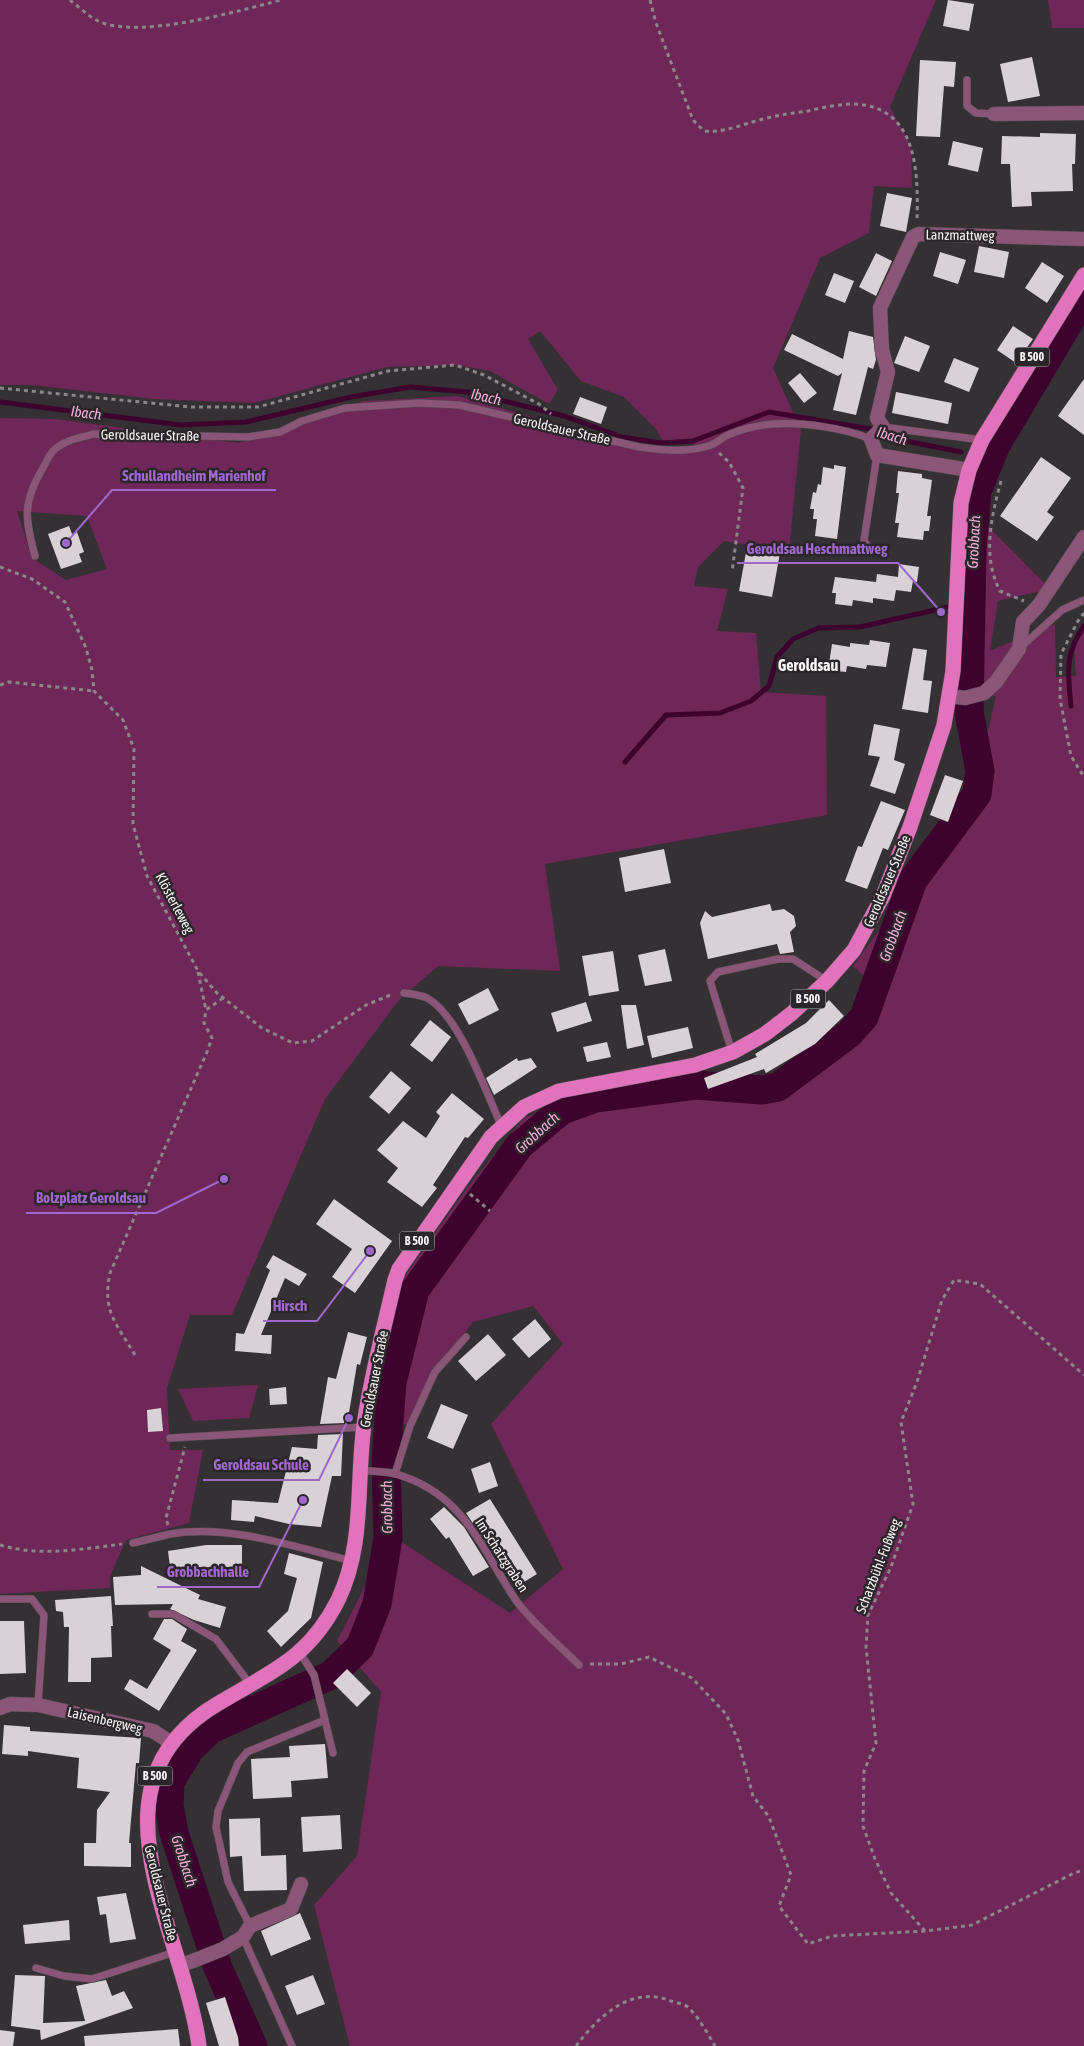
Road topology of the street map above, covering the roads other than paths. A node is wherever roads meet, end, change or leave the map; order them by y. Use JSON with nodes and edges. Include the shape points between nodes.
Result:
{"nodes":[{"id":1,"x":968,"y":80,"type":"dead end"},
{"id":2,"x":1084,"y":113,"type":"edge"},
{"id":3,"x":994,"y":114,"type":"joint"},
{"id":4,"x":1084,"y":239,"type":"edge"},
{"id":5,"x":1084,"y":275,"type":"edge"},
{"id":6,"x":877,"y":432,"type":"junction"},
{"id":7,"x":982,"y":440,"type":"junction"},
{"id":8,"x":877,"y":455,"type":"junction"},
{"id":9,"x":969,"y":470,"type":"junction"},
{"id":10,"x":1084,"y":537,"type":"edge"},
{"id":11,"x":885,"y":554,"type":"dead end"},
{"id":12,"x":35,"y":556,"type":"dead end"},
{"id":13,"x":1084,"y":600,"type":"edge"},
{"id":14,"x":1019,"y":649,"type":"junction"},
{"id":15,"x":957,"y":697,"type":"junction"},
{"id":16,"x":827,"y":981,"type":"junction"},
{"id":17,"x":404,"y":992,"type":"road end"},
{"id":18,"x":733,"y":1052,"type":"junction"},
{"id":19,"x":501,"y":1126,"type":"junction"},
{"id":20,"x":466,"y":1337,"type":"dead end"},
{"id":21,"x":364,"y":1427,"type":"junction"},
{"id":22,"x":170,"y":1438,"type":"dead end"},
{"id":23,"x":368,"y":1471,"type":"junction"},
{"id":24,"x":395,"y":1474,"type":"junction"},
{"id":25,"x":133,"y":1543,"type":"road end"},
{"id":26,"x":352,"y":1561,"type":"junction"},
{"id":27,"x":0,"y":1598,"type":"edge"},
{"id":28,"x":152,"y":1614,"type":"dead end"},
{"id":29,"x":300,"y":1652,"type":"junction"},
{"id":30,"x":579,"y":1664,"type":"road end"},
{"id":31,"x":250,"y":1684,"type":"junction"},
{"id":32,"x":38,"y":1705,"type":"junction"},
{"id":33,"x":0,"y":1708,"type":"edge"},
{"id":34,"x":325,"y":1720,"type":"junction"},
{"id":35,"x":170,"y":1742,"type":"junction"},
{"id":36,"x":333,"y":1753,"type":"dead end"},
{"id":37,"x":301,"y":1884,"type":"dead end"},
{"id":38,"x":247,"y":1932,"type":"junction"},
{"id":39,"x":178,"y":1959,"type":"junction"},
{"id":40,"x":36,"y":1968,"type":"dead end"},
{"id":41,"x":199,"y":2046,"type":"edge"},
{"id":42,"x":292,"y":2046,"type":"edge"}],
"edges":[{"from":1,"to":3,"type":"lane","via":[[967,106],[976,113]]},
{"from":2,"to":3,"type":"street"},
{"from":4,"to":6,"type":"street","name":"Lanzmattweg","via":[[919,234],[913,237],[880,308],[882,350],[888,372],[877,418]]},
{"from":5,"to":7,"type":"main road","name":"Geroldsauer Straße","number":"B 500"},
{"from":6,"to":7,"type":"lane","name":"Geroldsauer Straße"},
{"from":6,"to":8,"type":"street"},
{"from":6,"to":12,"type":"lane","name":"Geroldsauer Straße","via":[[856,434],[773,424],[726,436],[711,446],[686,450],[639,448],[459,405],[418,402],[345,408],[302,420],[280,432],[248,437],[94,434],[71,440],[54,450],[38,476],[26,504],[28,531]]},
{"from":7,"to":9,"type":"main road","name":"Geroldsauer Straße","number":"B 500"},
{"from":8,"to":9,"type":"street"},
{"from":8,"to":11,"type":"lane","via":[[864,540],[870,548]]},
{"from":9,"to":15,"type":"main road","name":"Geroldsauer Straße","number":"B 500","via":[[961,503],[953,671]]},
{"from":10,"to":14,"type":"street","via":[[1039,605],[1023,622]]},
{"from":13,"to":14,"type":"lane","via":[[1062,610]]},
{"from":14,"to":15,"type":"street","via":[[996,682],[984,692]]},
{"from":15,"to":16,"type":"main road","name":"Geroldsauer Straße","number":"B 500","via":[[883,896],[854,950]]},
{"from":16,"to":18,"type":"main road","name":"Geroldsauer Straße","number":"B 500","via":[[765,1034]]},
{"from":16,"to":18,"type":"lane","via":[[793,959],[778,959],[718,972],[710,981]]},
{"from":17,"to":19,"type":"lane","via":[[427,998],[450,1020],[463,1041]]},
{"from":18,"to":19,"type":"main road","name":"Geroldsauer Straße","number":"B 500","via":[[695,1065],[559,1091],[536,1100]]},
{"from":19,"to":21,"type":"main road","name":"Geroldsauer Straße","number":"B 500","via":[[399,1269]]},
{"from":20,"to":24,"type":"lane","via":[[435,1372],[410,1426]]},
{"from":21,"to":22,"type":"lane"},
{"from":21,"to":23,"type":"main road","name":"Geroldsauer Straße","number":"B 500"},
{"from":23,"to":24,"type":"lane","name":"Im Schatzgraben"},
{"from":23,"to":26,"type":"main road","name":"Geroldsauer Straße","number":"B 500"},
{"from":24,"to":30,"type":"lane","name":"Im Schatzgraben","via":[[429,1487],[457,1509],[516,1601]]},
{"from":25,"to":26,"type":"lane","via":[[172,1534],[211,1533],[259,1538]]},
{"from":26,"to":29,"type":"main road","name":"Geroldsauer Straße","number":"B 500","via":[[330,1615]]},
{"from":27,"to":32,"type":"lane","via":[[32,1599],[44,1615]]},
{"from":28,"to":31,"type":"lane","via":[[173,1614],[216,1639]]},
{"from":29,"to":31,"type":"main road","name":"Geroldsauer Straße","number":"B 500"},
{"from":29,"to":34,"type":"lane","via":[[314,1674]]},
{"from":31,"to":35,"type":"main road","name":"Geroldsauer Straße","number":"B 500","via":[[193,1719]]},
{"from":32,"to":33,"type":"street","name":"Laisenbergweg","via":[[10,1704]]},
{"from":32,"to":35,"type":"street","name":"Laisenbergweg","via":[[153,1731]]},
{"from":34,"to":36,"type":"lane"},
{"from":34,"to":38,"type":"lane","via":[[247,1752],[238,1763],[218,1811],[216,1827],[228,1882]]},
{"from":35,"to":39,"type":"main road","name":"Geroldsauer Straße","number":"B 500","via":[[151,1789],[147,1839]]},
{"from":37,"to":38,"type":"street","via":[[291,1909]]},
{"from":38,"to":39,"type":"street","via":[[203,1958]]},
{"from":38,"to":42,"type":"lane"},
{"from":39,"to":40,"type":"lane","via":[[92,1979]]},
{"from":39,"to":41,"type":"main road","name":"Geroldsauer Straße","number":"B 500"}]}
